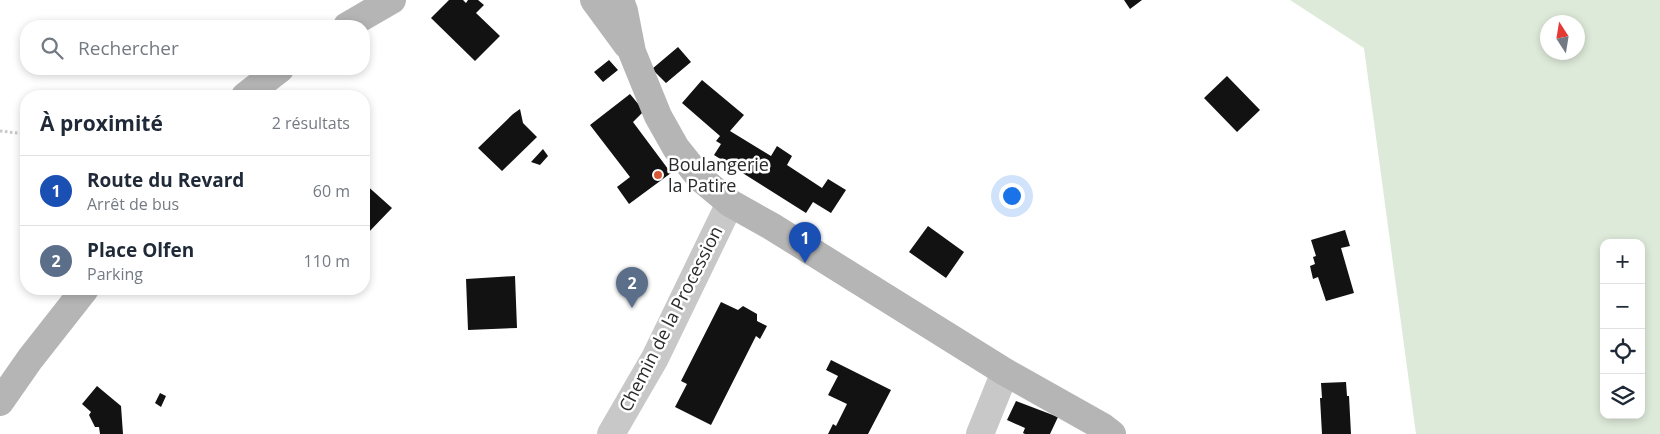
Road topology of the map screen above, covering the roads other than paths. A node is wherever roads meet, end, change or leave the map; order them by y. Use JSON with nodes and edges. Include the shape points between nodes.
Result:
{"nodes":[{"id":1,"x":392,"y":0,"type":"edge"},
{"id":2,"x":594,"y":0,"type":"edge"},
{"id":3,"x":620,"y":0,"type":"edge"},
{"id":4,"x":357,"y":20,"type":"edge"},
{"id":5,"x":632,"y":52,"type":"junction"},
{"id":6,"x":272,"y":75,"type":"edge"},
{"id":7,"x":253,"y":90,"type":"edge"},
{"id":8,"x":730,"y":203,"type":"junction"},
{"id":9,"x":80,"y":295,"type":"edge"},
{"id":10,"x":1005,"y":372,"type":"junction"},
{"id":11,"x":0,"y":402,"type":"edge"},
{"id":12,"x":611,"y":434,"type":"edge"},
{"id":13,"x":980,"y":434,"type":"edge"},
{"id":14,"x":1112,"y":434,"type":"edge"}],
"edges":[{"from":1,"to":4,"type":"main road"},
{"from":2,"to":5,"type":"main road"},
{"from":3,"to":5,"type":"main road"},
{"from":5,"to":8,"type":"main road","via":[[658,116],[676,148],[700,178]]},
{"from":6,"to":7,"type":"main road"},
{"from":8,"to":10,"type":"main road"},
{"from":8,"to":12,"type":"street","name":"Chemin de la Procession","via":[[655,358]]},
{"from":9,"to":11,"type":"main road"},
{"from":10,"to":13,"type":"street"},
{"from":10,"to":14,"type":"main road"}]}
